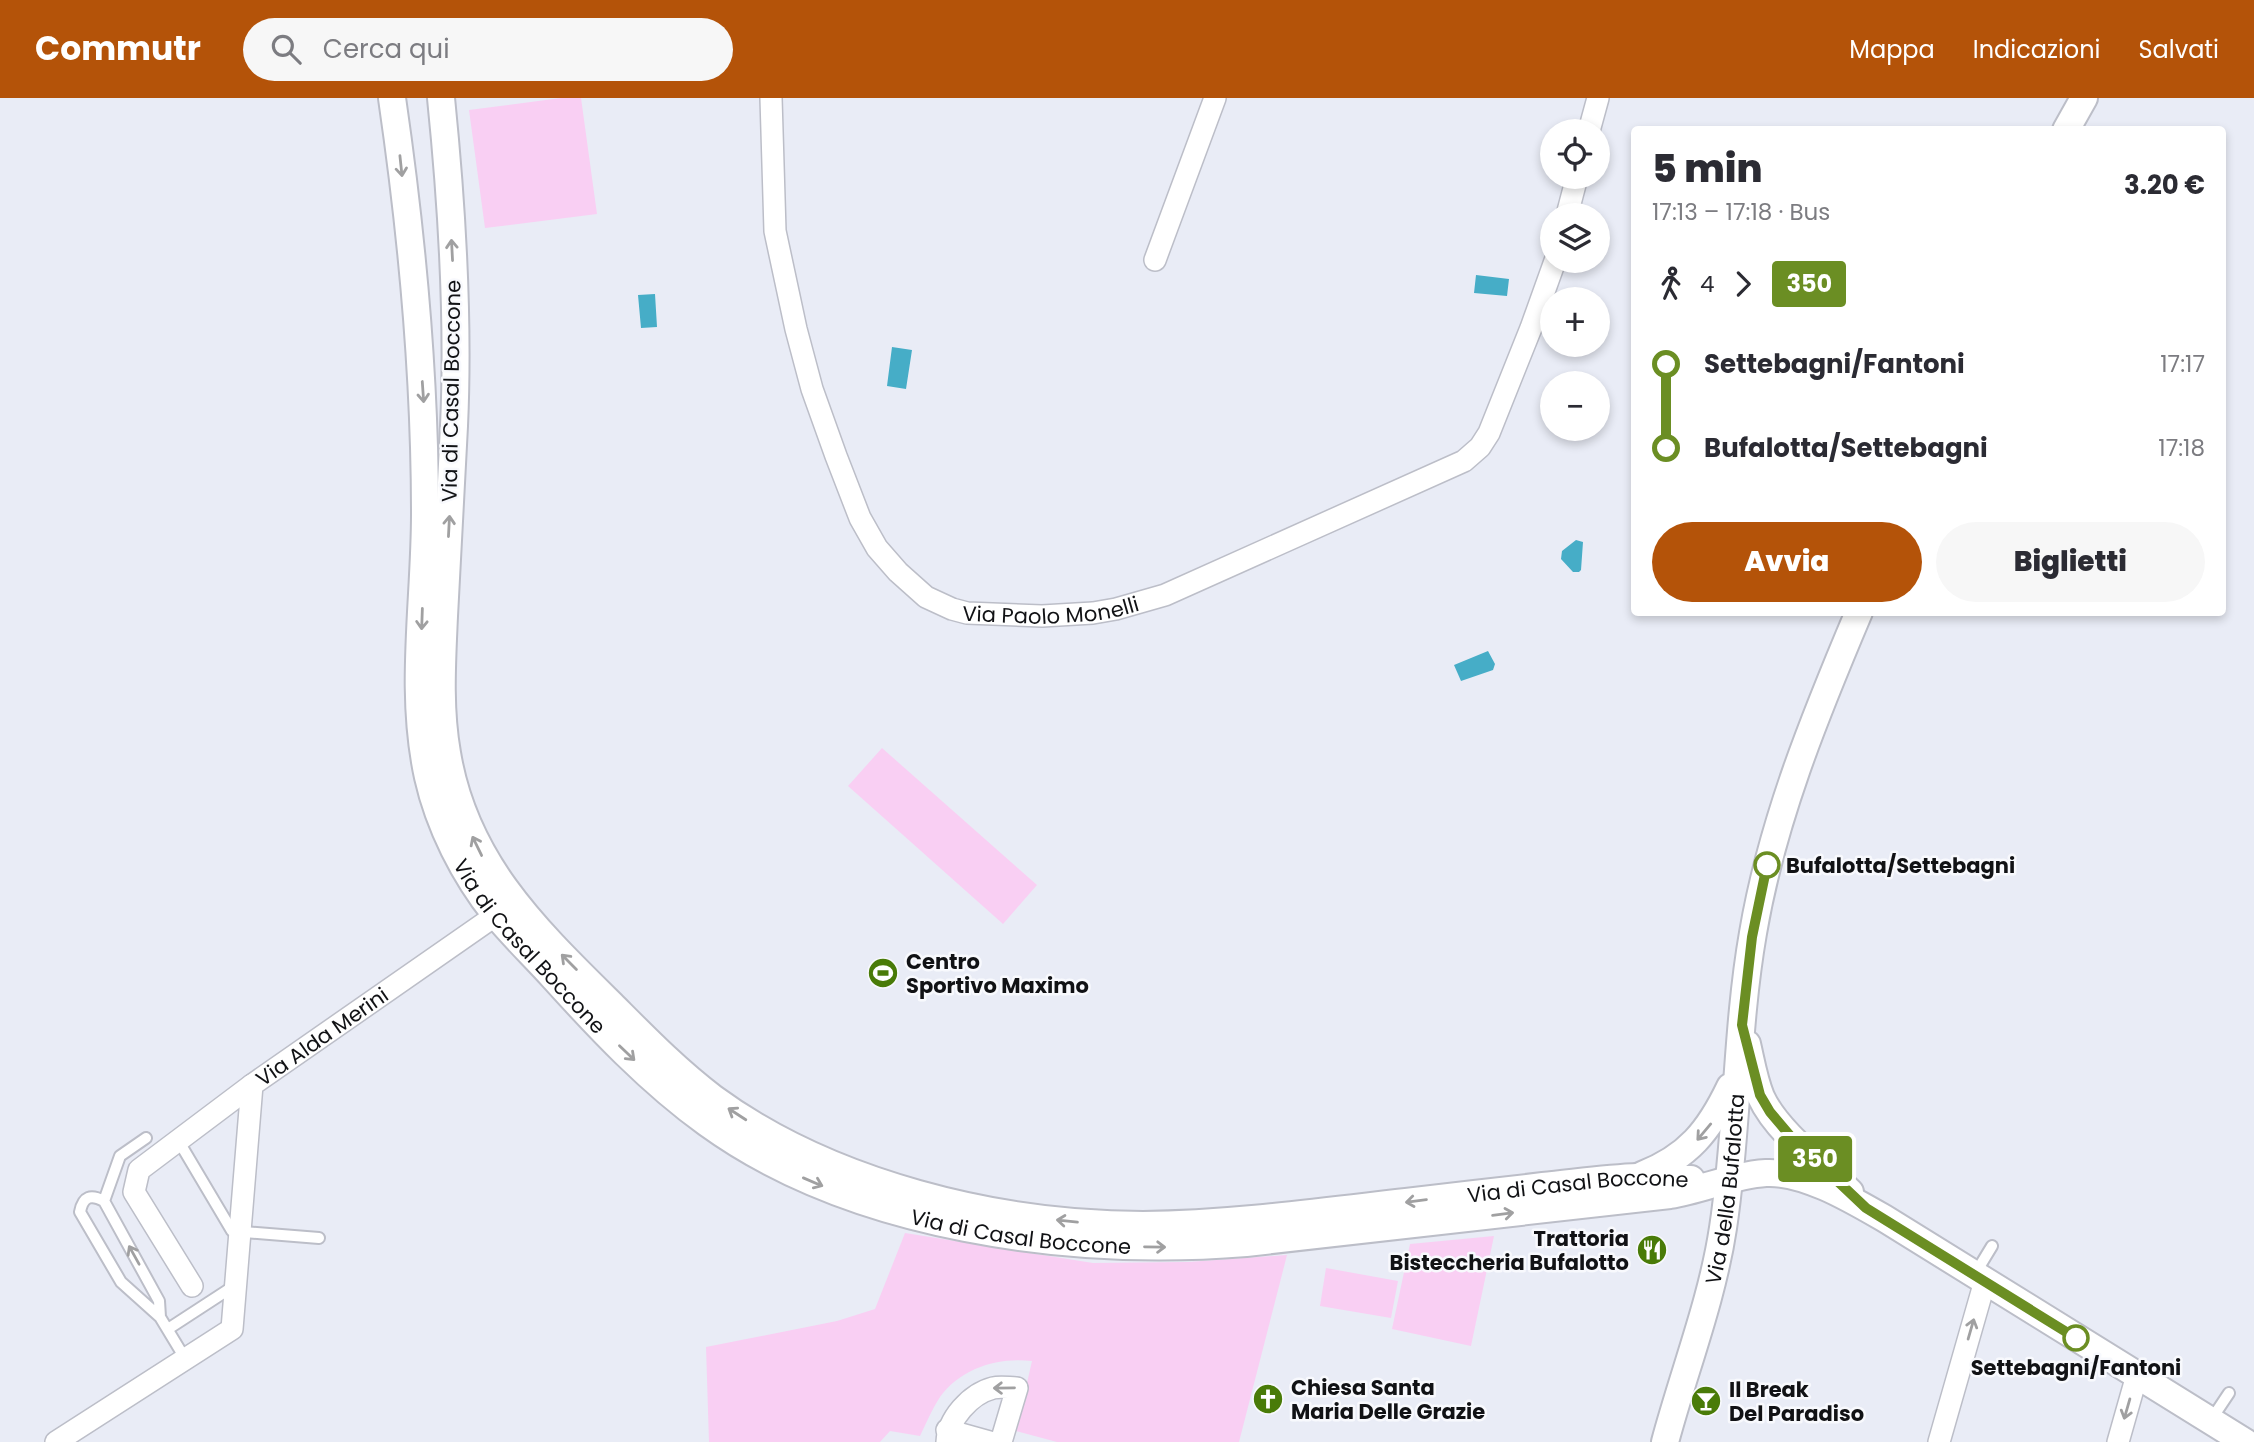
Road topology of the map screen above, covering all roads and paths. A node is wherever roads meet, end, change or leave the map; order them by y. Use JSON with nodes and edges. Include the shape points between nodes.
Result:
{"nodes":[{"id":1,"x":392,"y":98,"type":"edge"},
{"id":2,"x":441,"y":98,"type":"edge"},
{"id":3,"x":771,"y":98,"type":"edge"},
{"id":4,"x":1215,"y":98,"type":"edge"},
{"id":5,"x":1598,"y":98,"type":"edge"},
{"id":6,"x":2084,"y":98,"type":"edge"},
{"id":7,"x":1592,"y":119,"type":"edge"},
{"id":8,"x":2068,"y":126,"type":"edge"},
{"id":9,"x":1155,"y":260,"type":"dead end"},
{"id":10,"x":1551,"y":273,"type":"edge"},
{"id":11,"x":1857,"y":616,"type":"edge"},
{"id":12,"x":505,"y":909,"type":"junction"},
{"id":13,"x":1742,"y":1025,"type":"junction"},
{"id":14,"x":1737,"y":1073,"type":"junction"},
{"id":15,"x":252,"y":1085,"type":"junction"},
{"id":16,"x":146,"y":1138,"type":"dead end"},
{"id":17,"x":178,"y":1140,"type":"junction"},
{"id":18,"x":1636,"y":1177,"type":"junction"},
{"id":19,"x":1727,"y":1180,"type":"junction"},
{"id":20,"x":104,"y":1201,"type":"junction"},
{"id":21,"x":1866,"y":1208,"type":"junction"},
{"id":22,"x":242,"y":1232,"type":"junction"},
{"id":23,"x":319,"y":1238,"type":"dead end"},
{"id":24,"x":1992,"y":1246,"type":"dead end"},
{"id":25,"x":1980,"y":1277,"type":"junction"},
{"id":26,"x":236,"y":1285,"type":"junction"},
{"id":27,"x":191,"y":1286,"type":"dead end"},
{"id":28,"x":160,"y":1317,"type":"junction"},
{"id":29,"x":168,"y":1329,"type":"junction"},
{"id":30,"x":186,"y":1360,"type":"junction"},
{"id":31,"x":2137,"y":1375,"type":"junction"},
{"id":32,"x":2229,"y":1393,"type":"dead end"},
{"id":33,"x":2211,"y":1420,"type":"junction"},
{"id":34,"x":947,"y":1436,"type":"edge"},
{"id":35,"x":56,"y":1442,"type":"edge"},
{"id":36,"x":990,"y":1442,"type":"edge"},
{"id":37,"x":1001,"y":1442,"type":"edge"},
{"id":38,"x":1665,"y":1442,"type":"edge"},
{"id":39,"x":1939,"y":1442,"type":"edge"},
{"id":40,"x":2118,"y":1442,"type":"edge"},
{"id":41,"x":2245,"y":1442,"type":"edge"}],
"edges":[{"from":1,"to":12,"type":"street","name":"Via di Casal Boccone","one_way":true,"via":[[424,395],[422,743],[450,839],[470,877]]},
{"from":12,"to":2,"type":"street","name":"Via di Casal Boccone","one_way":true,"via":[[468,825],[450,773],[444,735],[442,675],[455,416],[448,166]]},
{"from":3,"to":10,"type":"street","name":"Via Paolo Monelli","via":[[778,249],[812,389],[853,501],[877,548],[898,572],[926,597],[967,613],[1093,613],[1166,595],[1464,461],[1489,433]]},
{"from":4,"to":9,"type":"street"},
{"from":5,"to":7,"type":"street"},
{"from":6,"to":8,"type":"street"},
{"from":11,"to":13,"type":"street","name":"Via della Bufalotta","via":[[1797,766],[1771,847],[1752,937]]},
{"from":12,"to":15,"type":"street","name":"Via Alda Merini"},
{"from":18,"to":12,"type":"street","name":"Via di Casal Boccone","one_way":true,"via":[[1282,1216],[1162,1224],[1059,1220],[920,1194],[817,1158],[714,1099],[558,951]]},
{"from":12,"to":19,"type":"street","name":"Via di Casal Boccone","one_way":true,"via":[[612,1038],[709,1125],[825,1186],[898,1211],[962,1226],[1102,1245],[1217,1245],[1670,1195]]},
{"from":13,"to":14,"type":"street","name":"Via della Bufalotta"},
{"from":13,"to":21,"type":"street","via":[[1760,1095],[1770,1112]]},
{"from":14,"to":18,"type":"street","one_way":true,"via":[[1699,1138],[1676,1159]]},
{"from":14,"to":19,"type":"street","name":"Via della Bufalotta"},
{"from":15,"to":17,"type":"street"},
{"from":15,"to":22,"type":"street","name":"Via Alda Merini"},
{"from":16,"to":20,"type":"lane","via":[[120,1156]]},
{"from":17,"to":22,"type":"lane","via":[[232,1231]]},
{"from":17,"to":27,"type":"street","via":[[139,1170],[134,1192]]},
{"from":18,"to":19,"type":"street","name":"Via di Casal Boccone"},
{"from":19,"to":21,"type":"street","via":[[1765,1173],[1785,1175]]},
{"from":19,"to":38,"type":"street","name":"Via della Bufalotta","via":[[1716,1266]]},
{"from":28,"to":20,"type":"lane","one_way":true,"via":[[159,1301]]},
{"from":20,"to":28,"type":"lane","via":[[87,1197],[80,1212],[121,1282]]},
{"from":21,"to":25,"type":"street"},
{"from":22,"to":23,"type":"lane"},
{"from":22,"to":26,"type":"street","name":"Via Alda Merini"},
{"from":24,"to":25,"type":"lane"},
{"from":25,"to":31,"type":"street"},
{"from":39,"to":25,"type":"street","one_way":true},
{"from":26,"to":29,"type":"lane"},
{"from":26,"to":30,"type":"street","name":"Via Alda Merini","via":[[232,1329]]},
{"from":28,"to":29,"type":"lane"},
{"from":29,"to":30,"type":"lane"},
{"from":30,"to":35,"type":"street"},
{"from":31,"to":33,"type":"street"},
{"from":31,"to":40,"type":"street","one_way":true},
{"from":32,"to":33,"type":"lane"},
{"from":33,"to":41,"type":"street"},
{"from":34,"to":36,"type":"street"},
{"from":37,"to":34,"type":"street","one_way":true,"via":[[1017,1388],[983,1393],[956,1415]]}]}
